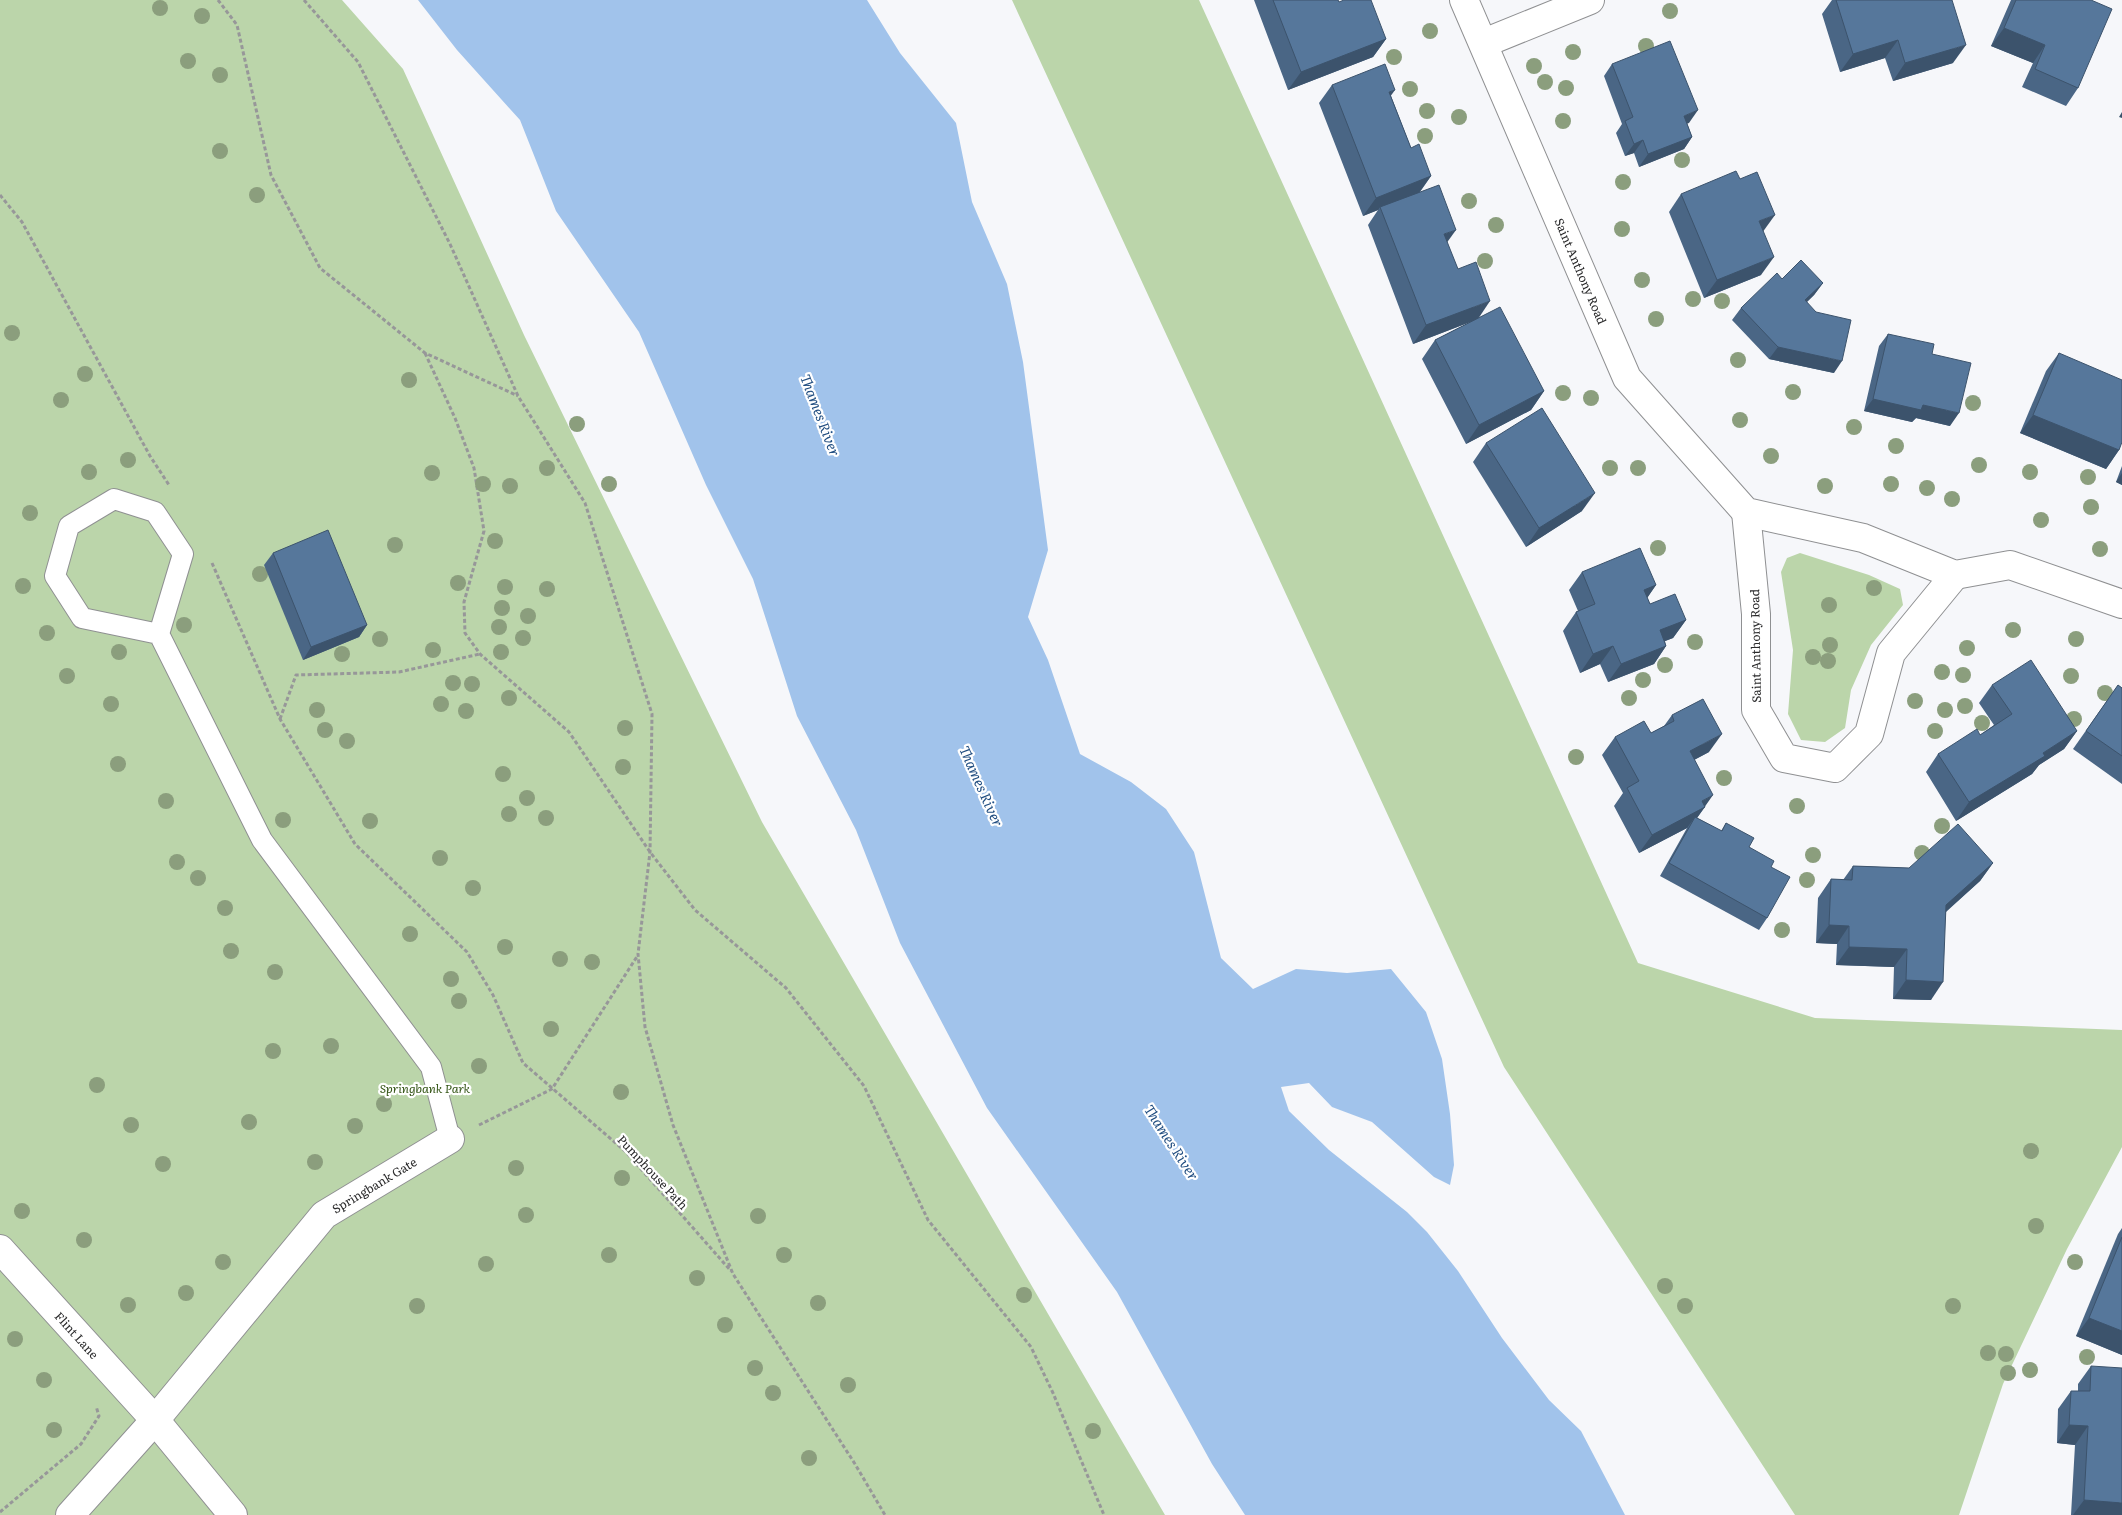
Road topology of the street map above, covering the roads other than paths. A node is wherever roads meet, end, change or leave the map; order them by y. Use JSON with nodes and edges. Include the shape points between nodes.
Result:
{"nodes":[{"id":1,"x":1464,"y":0,"type":"edge"},
{"id":2,"x":1590,"y":0,"type":"edge"},
{"id":3,"x":1484,"y":43,"type":"junction"},
{"id":4,"x":1746,"y":512,"type":"junction"},
{"id":5,"x":1955,"y":575,"type":"junction"},
{"id":6,"x":2122,"y":604,"type":"edge"},
{"id":7,"x":159,"y":634,"type":"junction"},
{"id":8,"x":450,"y":1139,"type":"joint"},
{"id":9,"x":0,"y":1249,"type":"edge"},
{"id":10,"x":154,"y":1420,"type":"junction"},
{"id":11,"x":70,"y":1515,"type":"edge"},
{"id":12,"x":233,"y":1515,"type":"edge"}],
"edges":[{"from":1,"to":3,"type":"street","name":"Saint Anthony Road"},
{"from":2,"to":3,"type":"street"},
{"from":3,"to":4,"type":"street","name":"Saint Anthony Road","via":[[1627,378]]},
{"from":4,"to":5,"type":"street","via":[[1863,538]]},
{"from":4,"to":5,"type":"street","name":"Saint Anthony Road","via":[[1756,614],[1756,710],[1784,758],[1836,768],[1870,734],[1891,653]]},
{"from":5,"to":6,"type":"street","via":[[2010,566]]},
{"from":7,"to":7,"type":"lane","via":[[183,554],[155,512],[114,498],[69,526],[55,576],[82,618]]},
{"from":7,"to":8,"type":"lane","via":[[262,840],[431,1068]]},
{"from":8,"to":10,"type":"street","name":"Springbank Gate","via":[[324,1215]]},
{"from":9,"to":10,"type":"street","name":"Flint Lane"},
{"from":10,"to":11,"type":"street","name":"Springbank Gate"},
{"from":10,"to":12,"type":"street","name":"Flint Lane"}]}
